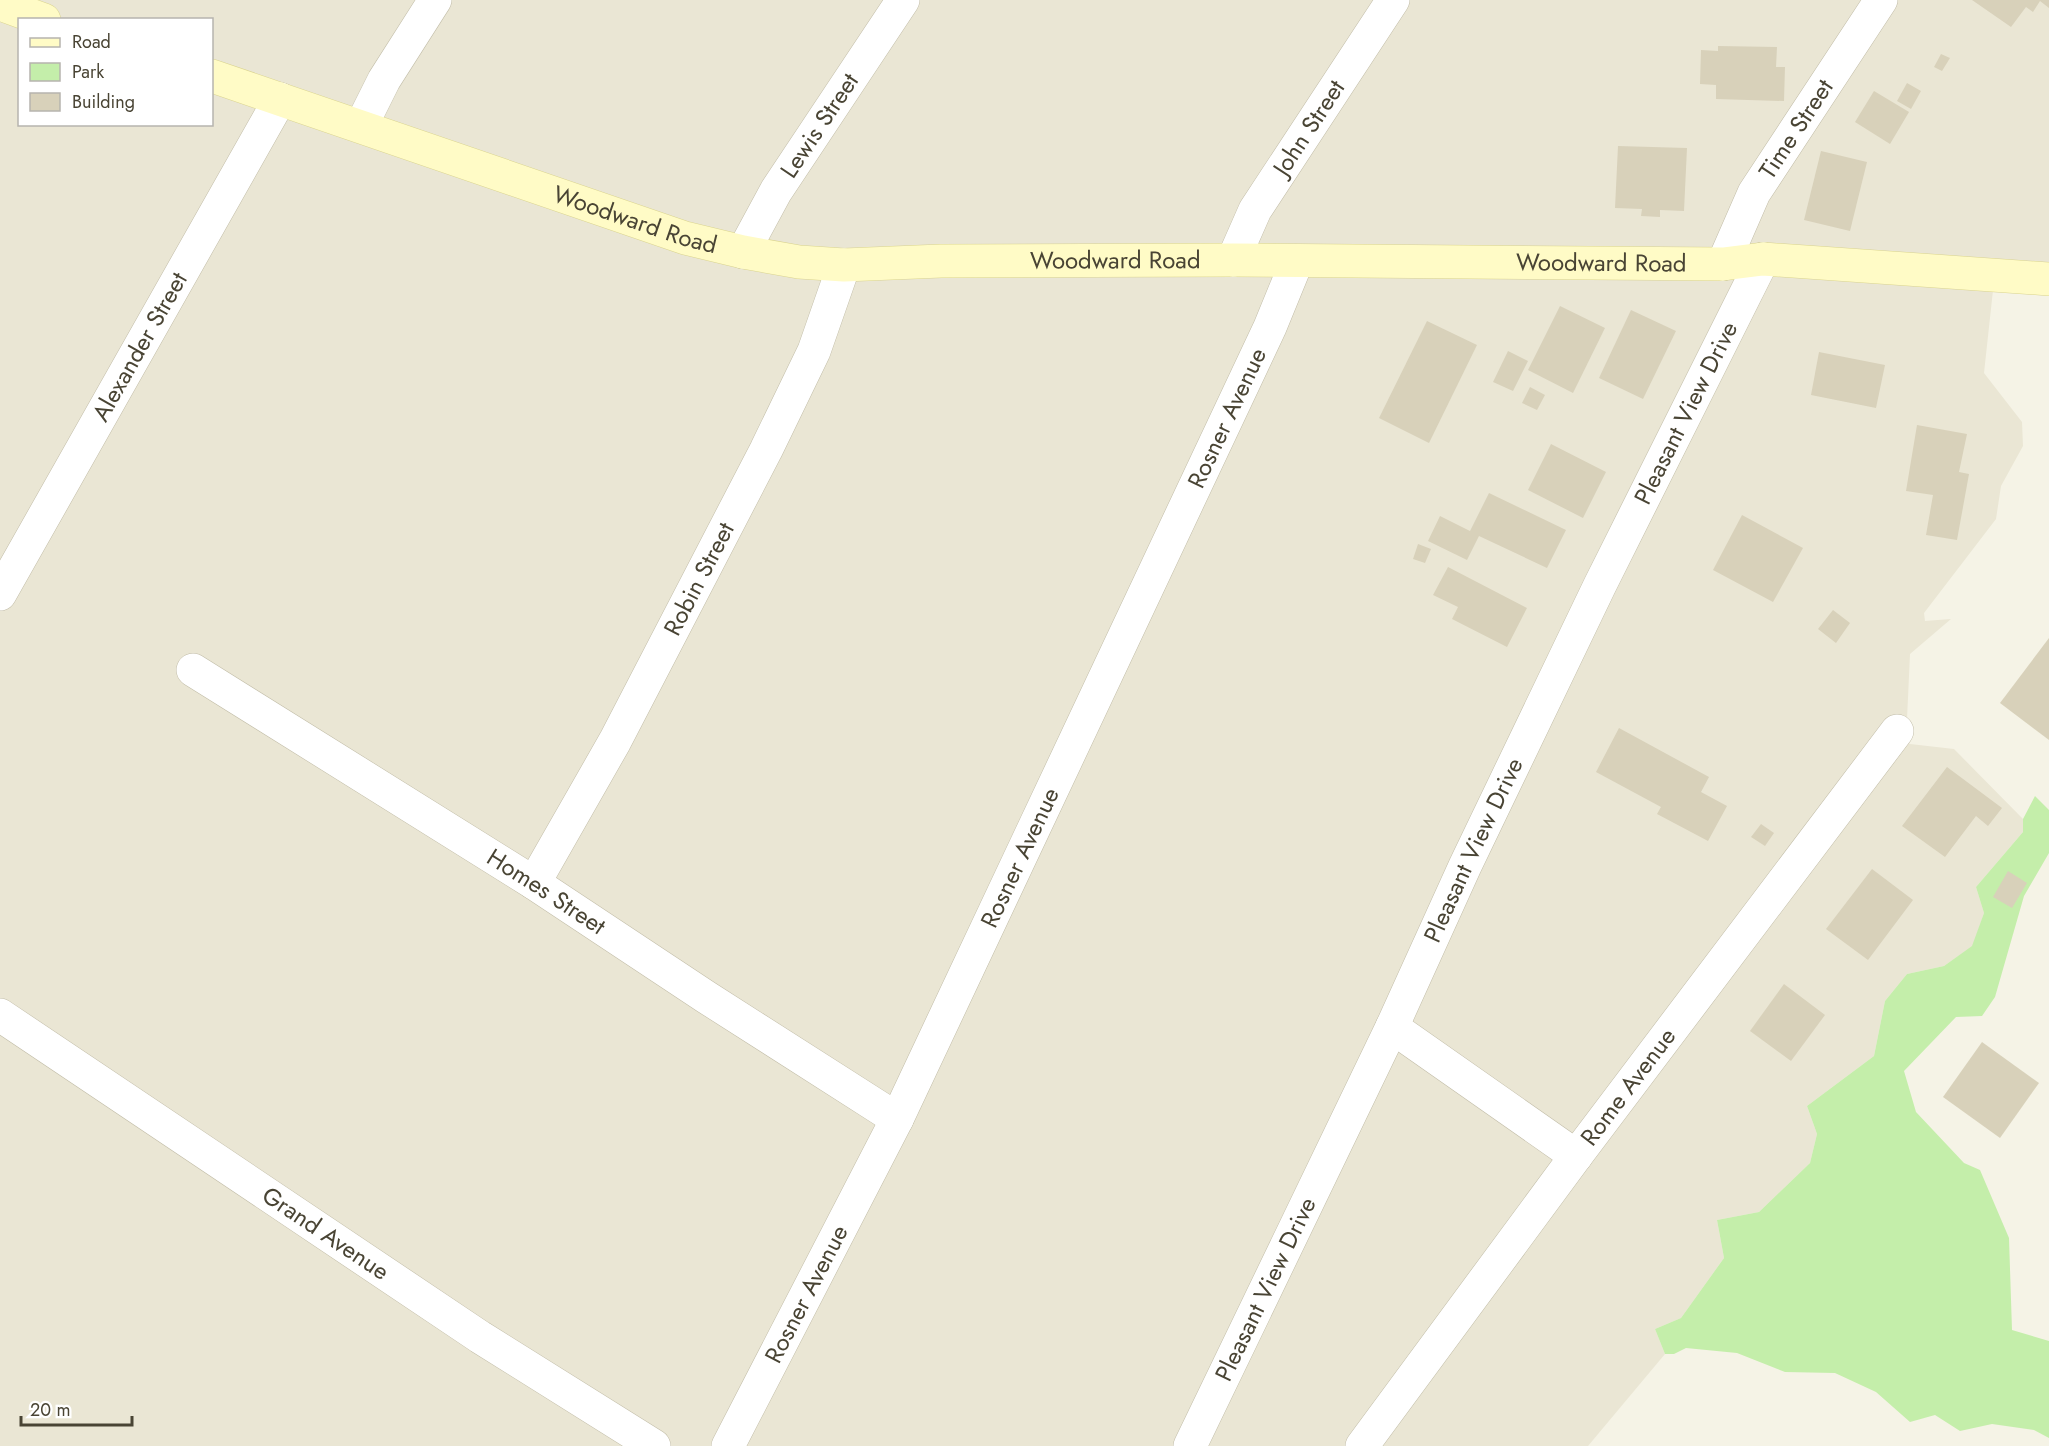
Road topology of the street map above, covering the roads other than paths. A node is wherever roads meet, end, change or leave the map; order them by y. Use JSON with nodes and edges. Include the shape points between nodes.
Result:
{"nodes":[{"id":1,"x":435,"y":0,"type":"edge"},
{"id":2,"x":903,"y":0,"type":"edge"},
{"id":3,"x":1393,"y":0,"type":"edge"},
{"id":4,"x":1881,"y":0,"type":"edge"},
{"id":5,"x":0,"y":4,"type":"edge"},
{"id":6,"x":38,"y":18,"type":"edge"},
{"id":7,"x":213,"y":76,"type":"edge"},
{"id":8,"x":280,"y":99,"type":"junction"},
{"id":9,"x":361,"y":126,"type":"junction"},
{"id":10,"x":743,"y":252,"type":"junction"},
{"id":11,"x":1763,"y":259,"type":"junction"},
{"id":12,"x":1233,"y":260,"type":"junction"},
{"id":13,"x":1297,"y":261,"type":"junction"},
{"id":14,"x":1723,"y":264,"type":"junction"},
{"id":15,"x":844,"y":265,"type":"junction"},
{"id":16,"x":2049,"y":279,"type":"edge"},
{"id":17,"x":0,"y":594,"type":"edge"},
{"id":18,"x":193,"y":670,"type":"dead end"},
{"id":19,"x":1897,"y":731,"type":"dead end"},
{"id":20,"x":534,"y":883,"type":"junction"},
{"id":21,"x":0,"y":1015,"type":"edge"},
{"id":22,"x":1392,"y":1027,"type":"junction"},
{"id":23,"x":897,"y":1119,"type":"junction"},
{"id":24,"x":1576,"y":1155,"type":"junction"},
{"id":25,"x":654,"y":1446,"type":"edge"},
{"id":26,"x":728,"y":1446,"type":"edge"},
{"id":27,"x":1190,"y":1446,"type":"edge"},
{"id":28,"x":1362,"y":1446,"type":"edge"}],
"edges":[{"from":1,"to":9,"type":"street","via":[[384,80]]},
{"from":2,"to":10,"type":"street","name":"Lewis Street","via":[[776,191]]},
{"from":3,"to":12,"type":"street","name":"John Street","via":[[1255,210]]},
{"from":4,"to":14,"type":"street","name":"Time Street","via":[[1754,193]]},
{"from":5,"to":6,"type":"street"},
{"from":7,"to":8,"type":"street","name":"Woodward Road"},
{"from":8,"to":9,"type":"street","name":"Woodward Road"},
{"from":8,"to":17,"type":"street","name":"Alexander Street"},
{"from":9,"to":10,"type":"street","name":"Woodward Road","via":[[685,238]]},
{"from":10,"to":15,"type":"street","name":"Woodward Road"},
{"from":11,"to":14,"type":"street","name":"Woodward Road"},
{"from":11,"to":16,"type":"street","name":"Woodward Road"},
{"from":11,"to":22,"type":"street","name":"Pleasant View Drive","via":[[1594,597]]},
{"from":12,"to":13,"type":"street","name":"Woodward Road"},
{"from":12,"to":15,"type":"street","name":"Woodward Road"},
{"from":13,"to":14,"type":"street","name":"Woodward Road"},
{"from":13,"to":23,"type":"street","name":"Rosner Avenue","via":[[1265,338]]},
{"from":15,"to":20,"type":"street","name":"Robin Street","via":[[814,351],[766,450],[615,741]]},
{"from":18,"to":20,"type":"street","name":"Homes Street"},
{"from":19,"to":24,"type":"street","name":"Rome Avenue"},
{"from":20,"to":23,"type":"street","name":"Homes Street"},
{"from":21,"to":25,"type":"street","name":"Grand Avenue","via":[[480,1337]]},
{"from":22,"to":24,"type":"street"},
{"from":22,"to":27,"type":"street","name":"Pleasant View Drive"},
{"from":23,"to":26,"type":"street","name":"Rosner Avenue"},
{"from":24,"to":28,"type":"street","name":"Rome Avenue"}]}
